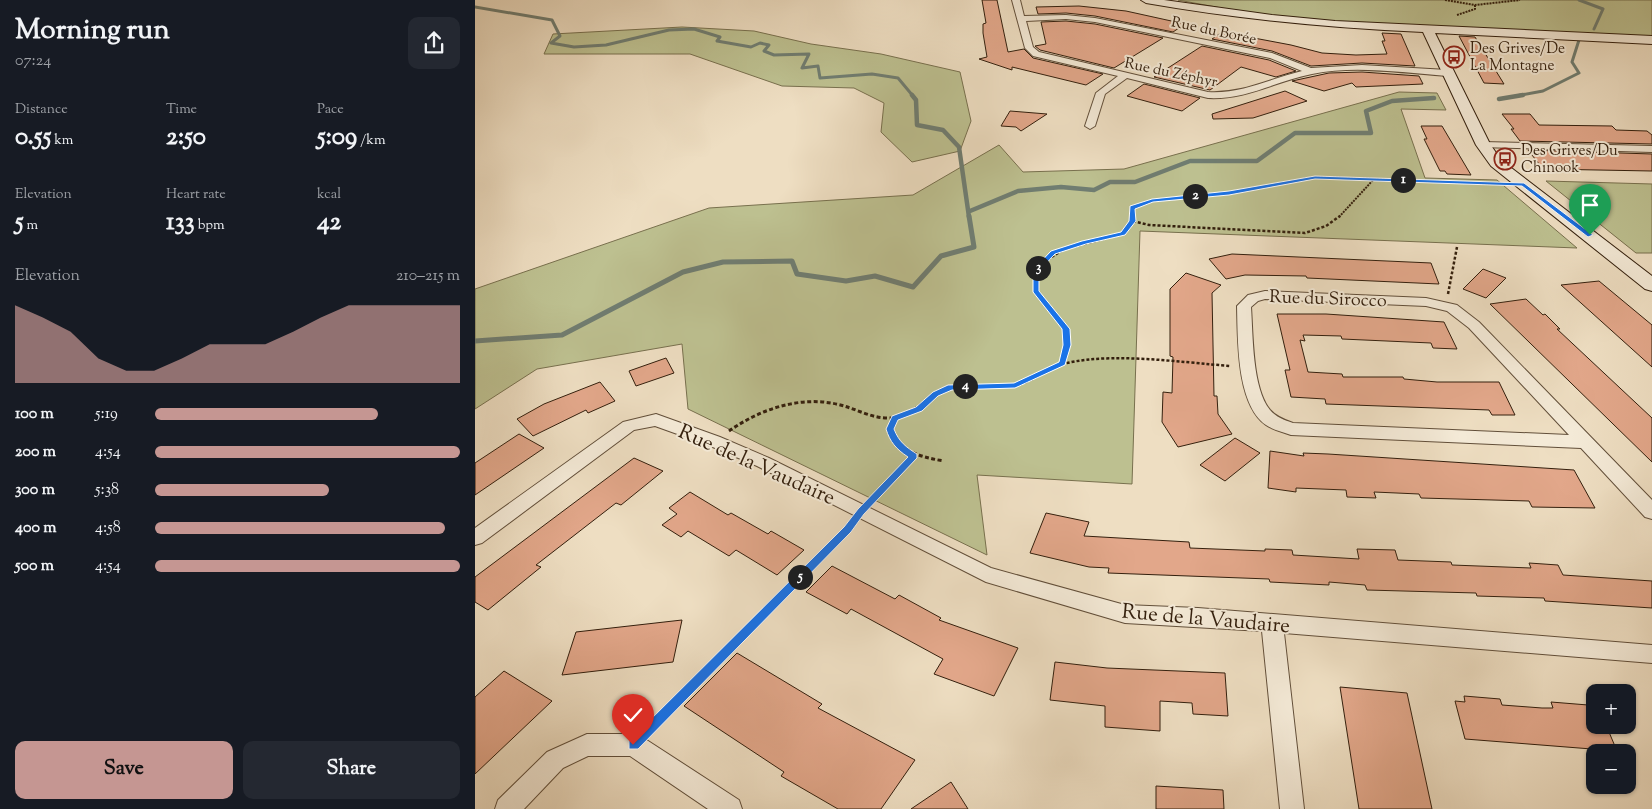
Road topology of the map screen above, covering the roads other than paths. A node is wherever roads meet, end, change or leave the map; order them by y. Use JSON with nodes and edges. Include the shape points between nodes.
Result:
{"nodes":[{"id":1,"x":1015,"y":0,"type":"edge"},
{"id":2,"x":1146,"y":0,"type":"edge"},
{"id":3,"x":1021,"y":19,"type":"junction"},
{"id":4,"x":1427,"y":28,"type":"junction"},
{"id":5,"x":1652,"y":40,"type":"edge"},
{"id":6,"x":1310,"y":71,"type":"junction"},
{"id":7,"x":1447,"y":73,"type":"junction"},
{"id":8,"x":1124,"y":76,"type":"junction"},
{"id":9,"x":1089,"y":126,"type":"dead end"},
{"id":10,"x":1483,"y":145,"type":"junction"},
{"id":11,"x":1652,"y":149,"type":"edge"},
{"id":12,"x":1652,"y":285,"type":"edge"},
{"id":13,"x":1586,"y":442,"type":"junction"},
{"id":14,"x":1652,"y":512,"type":"edge"},
{"id":15,"x":475,"y":538,"type":"edge"},
{"id":16,"x":1272,"y":624,"type":"junction"},
{"id":17,"x":1652,"y":654,"type":"edge"},
{"id":18,"x":507,"y":809,"type":"edge"},
{"id":19,"x":730,"y":809,"type":"edge"},
{"id":20,"x":1292,"y":809,"type":"edge"}],
"edges":[{"from":1,"to":3,"type":"street","name":"Rue du Zéphyr"},
{"from":2,"to":4,"type":"street","via":[[1235,16]]},
{"from":3,"to":6,"type":"street","name":"Rue du Borée","via":[[1066,17],[1095,20],[1272,56]]},
{"from":3,"to":8,"type":"street","name":"Rue du Zéphyr","via":[[1029,48],[1036,54]]},
{"from":4,"to":5,"type":"street"},
{"from":4,"to":7,"type":"street"},
{"from":6,"to":7,"type":"street","name":"Rue du Zéphyr","via":[[1348,68]]},
{"from":6,"to":8,"type":"street","name":"Rue du Zéphyr","via":[[1235,95],[1222,96]]},
{"from":7,"to":10,"type":"street"},
{"from":8,"to":9,"type":"street","via":[[1101,93]]},
{"from":10,"to":11,"type":"street"},
{"from":10,"to":12,"type":"street","via":[[1496,163]]},
{"from":13,"to":13,"type":"street","name":"Rue du Sirocco","via":[[1291,429],[1269,419],[1257,404],[1249,367],[1244,306],[1253,298],[1265,295],[1426,302],[1452,308],[1474,325]]},
{"from":13,"to":14,"type":"street","name":"Rue du Sirocco"},
{"from":15,"to":16,"type":"street","name":"Rue de la Vaudaire","via":[[629,426],[656,420],[763,462],[986,574],[1125,614]]},
{"from":16,"to":17,"type":"street","name":"Rue de la Vaudaire"},
{"from":16,"to":20,"type":"street"},
{"from":18,"to":19,"type":"street","via":[[555,760],[587,745],[633,745]]}]}
